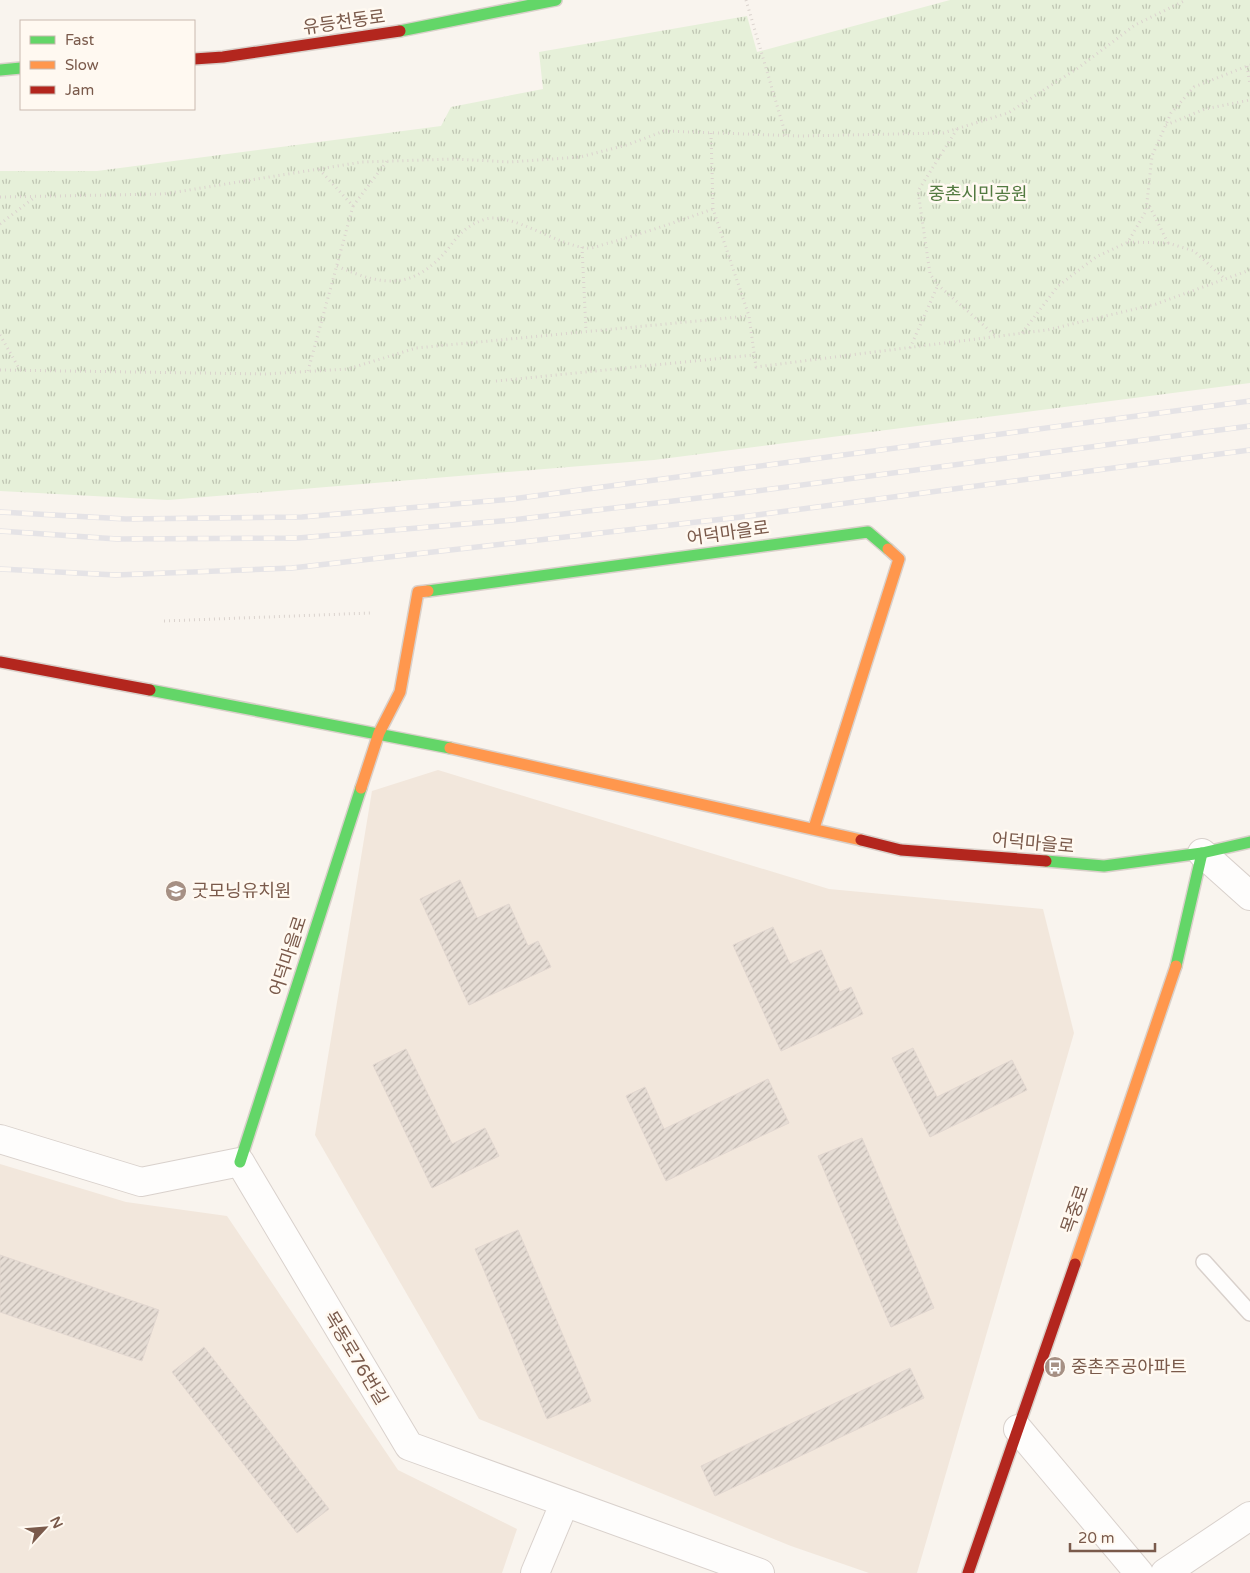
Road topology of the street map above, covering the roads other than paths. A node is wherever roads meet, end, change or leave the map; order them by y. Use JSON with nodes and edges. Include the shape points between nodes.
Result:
{"nodes":[{"id":1,"x":556,"y":0,"type":"edge"},
{"id":2,"x":195,"y":59,"type":"edge"},
{"id":3,"x":20,"y":68,"type":"edge"},
{"id":4,"x":0,"y":70,"type":"edge"},
{"id":5,"x":0,"y":662,"type":"edge"},
{"id":6,"x":379,"y":732,"type":"junction"},
{"id":7,"x":814,"y":828,"type":"junction"},
{"id":8,"x":1250,"y":842,"type":"edge"},
{"id":9,"x":1202,"y":853,"type":"junction"},
{"id":10,"x":1250,"y":896,"type":"edge"},
{"id":11,"x":0,"y":1139,"type":"edge"},
{"id":12,"x":240,"y":1162,"type":"junction"},
{"id":13,"x":1204,"y":1262,"type":"dead end"},
{"id":14,"x":1250,"y":1313,"type":"edge"},
{"id":15,"x":1018,"y":1429,"type":"junction"},
{"id":16,"x":564,"y":1504,"type":"junction"},
{"id":17,"x":1250,"y":1516,"type":"edge"},
{"id":18,"x":535,"y":1573,"type":"edge"},
{"id":19,"x":760,"y":1573,"type":"edge"},
{"id":20,"x":968,"y":1573,"type":"edge"},
{"id":21,"x":1139,"y":1573,"type":"edge"},
{"id":22,"x":1165,"y":1573,"type":"edge"}],
"edges":[{"from":1,"to":2,"type":"street","name":"유등천동로","via":[[401,32]]},
{"from":3,"to":4,"type":"street"},
{"from":5,"to":6,"type":"street","name":"어덕마을로"},
{"from":6,"to":7,"type":"street","name":"어덕마을로"},
{"from":6,"to":7,"type":"street","name":"어덕마을로","via":[[400,692],[418,592],[868,532],[899,559]]},
{"from":6,"to":12,"type":"street","name":"어덕마을로"},
{"from":7,"to":9,"type":"street","name":"어덕마을로","via":[[901,850],[1104,866]]},
{"from":8,"to":9,"type":"street","name":"어덕마을로"},
{"from":9,"to":10,"type":"street"},
{"from":9,"to":15,"type":"street","name":"목중로","via":[[1174,979]]},
{"from":11,"to":12,"type":"street","via":[[141,1182]]},
{"from":12,"to":16,"type":"street","name":"목동로76번길","via":[[409,1446]]},
{"from":13,"to":14,"type":"lane"},
{"from":15,"to":20,"type":"street","name":"목중로"},
{"from":15,"to":21,"type":"street"},
{"from":16,"to":18,"type":"street"},
{"from":16,"to":19,"type":"street","name":"목동로76번길"},
{"from":17,"to":22,"type":"street"}]}
